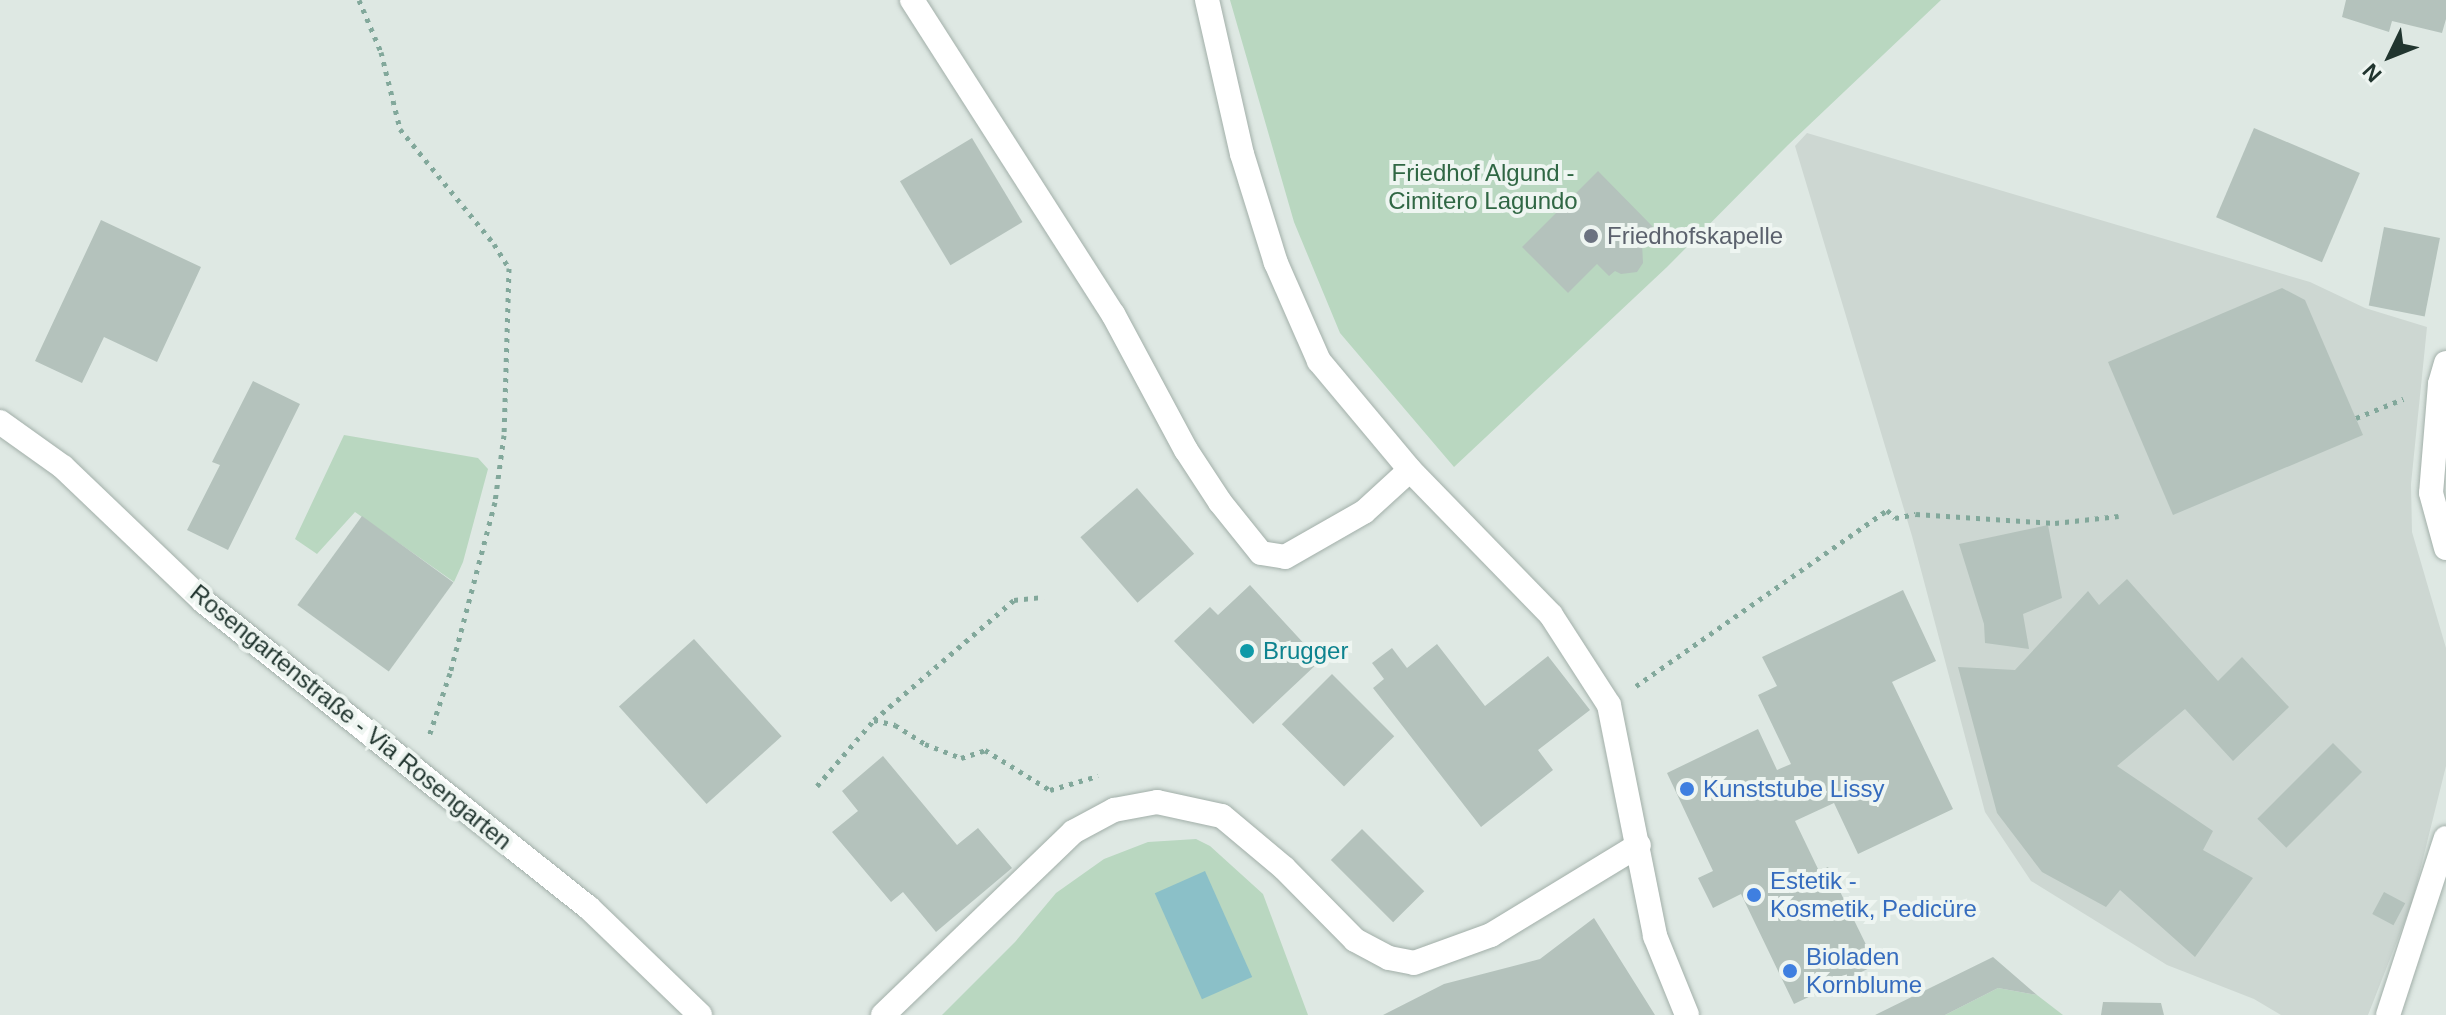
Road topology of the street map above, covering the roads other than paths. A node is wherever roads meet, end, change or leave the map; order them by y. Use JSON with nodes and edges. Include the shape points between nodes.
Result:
{"nodes":[{"id":1,"x":912,"y":0,"type":"edge"},
{"id":2,"x":1207,"y":0,"type":"edge"},
{"id":3,"x":2443,"y":373,"type":"edge"},
{"id":4,"x":0,"y":422,"type":"edge"},
{"id":5,"x":1410,"y":470,"type":"junction"},
{"id":6,"x":2446,"y":548,"type":"edge"},
{"id":7,"x":2446,"y":838,"type":"edge"},
{"id":8,"x":1639,"y":845,"type":"junction"},
{"id":9,"x":700,"y":1015,"type":"edge"},
{"id":10,"x":883,"y":1015,"type":"edge"},
{"id":11,"x":1687,"y":1015,"type":"edge"},
{"id":12,"x":2388,"y":1015,"type":"edge"}],
"edges":[{"from":1,"to":5,"type":"street","via":[[1113,314],[1186,450],[1261,553],[1285,557],[1364,512]]},
{"from":2,"to":5,"type":"street","via":[[1242,154],[1297,316],[1319,361]]},
{"from":3,"to":6,"type":"street","via":[[2431,493]]},
{"from":4,"to":9,"type":"street","name":"Rosengartenstraße - Via Rosengarten","via":[[63,467],[203,601],[589,908]]},
{"from":5,"to":8,"type":"street","via":[[1551,615],[1609,705]]},
{"from":7,"to":12,"type":"street"},
{"from":8,"to":10,"type":"street","via":[[1491,935],[1414,963],[1389,958],[1355,940],[1284,868],[1222,816],[1157,802],[1114,810],[1073,832]]},
{"from":8,"to":11,"type":"street","via":[[1655,936]]}]}
